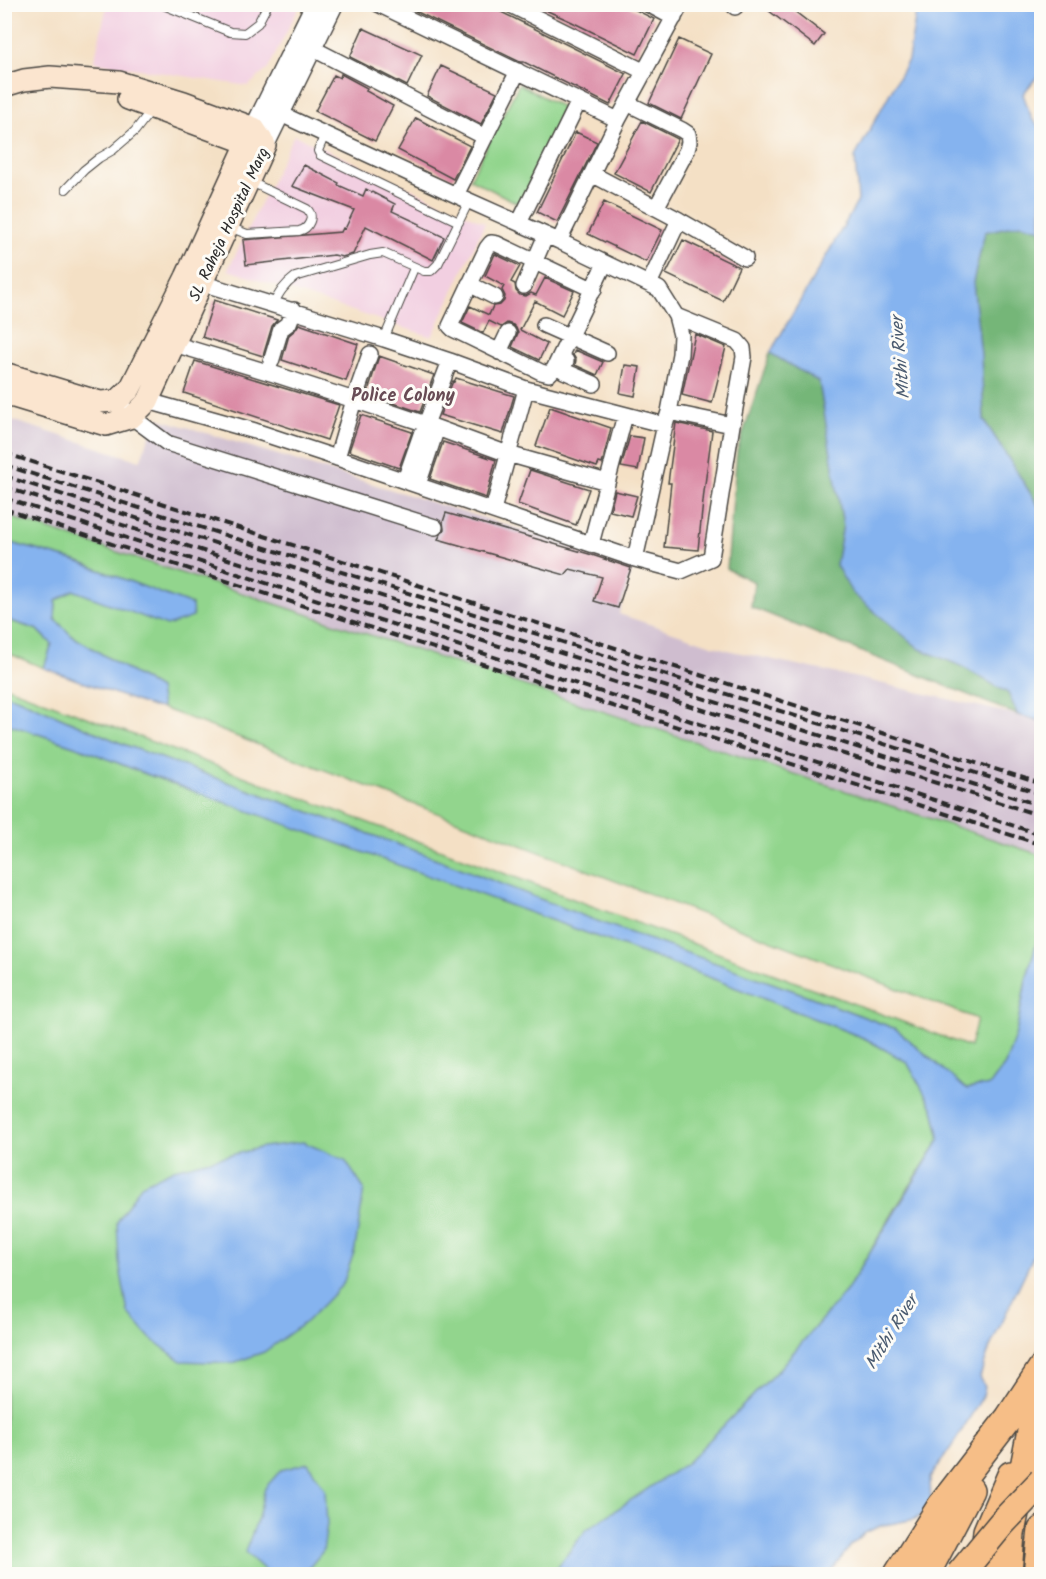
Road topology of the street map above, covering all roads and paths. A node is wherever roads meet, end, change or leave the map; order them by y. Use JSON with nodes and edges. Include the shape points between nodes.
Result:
{"nodes":[{"id":1,"x":161,"y":4,"type":"edge"},
{"id":2,"x":268,"y":4,"type":"edge"},
{"id":3,"x":315,"y":4,"type":"edge"},
{"id":4,"x":334,"y":4,"type":"edge"},
{"id":5,"x":378,"y":4,"type":"edge"},
{"id":6,"x":509,"y":4,"type":"edge"},
{"id":7,"x":648,"y":4,"type":"edge"},
{"id":8,"x":732,"y":4,"type":"edge"},
{"id":9,"x":737,"y":4,"type":"edge"},
{"id":10,"x":677,"y":11,"type":"edge"},
{"id":11,"x":304,"y":45,"type":"junction"},
{"id":12,"x":518,"y":71,"type":"junction"},
{"id":13,"x":645,"y":72,"type":"junction"},
{"id":14,"x":4,"y":86,"type":"edge"},
{"id":15,"x":4,"y":101,"type":"edge"},
{"id":16,"x":579,"y":101,"type":"junction"},
{"id":17,"x":627,"y":104,"type":"junction"},
{"id":18,"x":153,"y":108,"type":"junction"},
{"id":19,"x":272,"y":110,"type":"junction"},
{"id":20,"x":618,"y":120,"type":"junction"},
{"id":21,"x":325,"y":134,"type":"junction"},
{"id":22,"x":485,"y":137,"type":"junction"},
{"id":23,"x":255,"y":139,"type":"junction"},
{"id":24,"x":592,"y":174,"type":"junction"},
{"id":25,"x":248,"y":180,"type":"junction"},
{"id":26,"x":66,"y":189,"type":"dead end"},
{"id":27,"x":463,"y":198,"type":"junction"},
{"id":28,"x":656,"y":208,"type":"junction"},
{"id":29,"x":679,"y":220,"type":"junction"},
{"id":30,"x":459,"y":222,"type":"junction"},
{"id":31,"x":519,"y":223,"type":"junction"},
{"id":32,"x":227,"y":226,"type":"junction"},
{"id":33,"x":552,"y":238,"type":"junction"},
{"id":34,"x":745,"y":258,"type":"dead end"},
{"id":35,"x":535,"y":262,"type":"junction"},
{"id":36,"x":605,"y":263,"type":"junction"},
{"id":37,"x":414,"y":268,"type":"junction"},
{"id":38,"x":194,"y":280,"type":"junction"},
{"id":39,"x":469,"y":284,"type":"junction"},
{"id":40,"x":649,"y":284,"type":"junction"},
{"id":41,"x":524,"y":286,"type":"dead end"},
{"id":42,"x":594,"y":290,"type":"junction"},
{"id":43,"x":495,"y":297,"type":"dead end"},
{"id":44,"x":273,"y":305,"type":"junction"},
{"id":45,"x":294,"y":310,"type":"junction"},
{"id":46,"x":676,"y":316,"type":"junction"},
{"id":47,"x":544,"y":325,"type":"dead end"},
{"id":48,"x":508,"y":333,"type":"dead end"},
{"id":49,"x":570,"y":337,"type":"junction"},
{"id":50,"x":384,"y":339,"type":"junction"},
{"id":51,"x":174,"y":344,"type":"junction"},
{"id":52,"x":499,"y":352,"type":"junction"},
{"id":53,"x":607,"y":352,"type":"dead end"},
{"id":54,"x":370,"y":354,"type":"dead end"},
{"id":55,"x":560,"y":357,"type":"junction"},
{"id":56,"x":450,"y":361,"type":"junction"},
{"id":57,"x":271,"y":362,"type":"dead end"},
{"id":58,"x":567,"y":372,"type":"junction"},
{"id":59,"x":4,"y":373,"type":"edge"},
{"id":60,"x":594,"y":384,"type":"dead end"},
{"id":61,"x":526,"y":389,"type":"junction"},
{"id":62,"x":4,"y":394,"type":"edge"},
{"id":63,"x":556,"y":397,"type":"junction"},
{"id":64,"x":354,"y":400,"type":"junction"},
{"id":65,"x":117,"y":401,"type":"junction"},
{"id":66,"x":148,"y":401,"type":"junction"},
{"id":67,"x":625,"y":415,"type":"junction"},
{"id":68,"x":132,"y":417,"type":"junction"},
{"id":69,"x":667,"y":419,"type":"junction"},
{"id":70,"x":430,"y":425,"type":"junction"},
{"id":71,"x":732,"y":425,"type":"junction"},
{"id":72,"x":508,"y":454,"type":"junction"},
{"id":73,"x":337,"y":458,"type":"junction"},
{"id":74,"x":607,"y":482,"type":"junction"},
{"id":75,"x":412,"y":483,"type":"junction"},
{"id":76,"x":493,"y":510,"type":"junction"},
{"id":77,"x":435,"y":527,"type":"dead end"},
{"id":78,"x":591,"y":544,"type":"junction"},
{"id":79,"x":635,"y":559,"type":"junction"},
{"id":80,"x":1041,"y":1368,"type":"edge"},
{"id":81,"x":1028,"y":1412,"type":"edge"},
{"id":82,"x":1041,"y":1481,"type":"edge"},
{"id":83,"x":1041,"y":1533,"type":"edge"},
{"id":84,"x":898,"y":1575,"type":"edge"},
{"id":85,"x":926,"y":1575,"type":"edge"},
{"id":86,"x":960,"y":1575,"type":"edge"},
{"id":87,"x":983,"y":1575,"type":"edge"},
{"id":88,"x":1008,"y":1575,"type":"edge"},
{"id":89,"x":1037,"y":1575,"type":"edge"}],
"edges":[{"from":1,"to":2,"type":"lane","via":[[230,32],[245,33],[258,23]]},
{"from":3,"to":11,"type":"street","name":"SL Raheja Hospital Marg"},
{"from":4,"to":11,"type":"street","name":"SL Raheja Hospital Marg"},
{"from":5,"to":12,"type":"street"},
{"from":6,"to":13,"type":"street"},
{"from":7,"to":10,"type":"street"},
{"from":8,"to":9,"type":"street"},
{"from":10,"to":13,"type":"street"},
{"from":11,"to":19,"type":"street","name":"SL Raheja Hospital Marg"},
{"from":11,"to":22,"type":"street"},
{"from":12,"to":16,"type":"street"},
{"from":12,"to":22,"type":"street"},
{"from":13,"to":17,"type":"street"},
{"from":14,"to":23,"type":"main road","via":[[50,77],[119,82],[184,102]]},
{"from":15,"to":18,"type":"main road","via":[[50,90],[82,89]]},
{"from":16,"to":20,"type":"street"},
{"from":16,"to":31,"type":"street"},
{"from":17,"to":20,"type":"street"},
{"from":17,"to":28,"type":"street","via":[[688,134],[687,150]]},
{"from":18,"to":23,"type":"main road"},
{"from":18,"to":26,"type":"lane","via":[[135,131]]},
{"from":19,"to":21,"type":"street"},
{"from":19,"to":23,"type":"street","name":"SL Raheja Hospital Marg"},
{"from":20,"to":24,"type":"street"},
{"from":21,"to":27,"type":"street"},
{"from":21,"to":30,"type":"lane","via":[[318,150],[320,155]]},
{"from":22,"to":27,"type":"street"},
{"from":23,"to":25,"type":"main road","name":"SL Raheja Hospital Marg"},
{"from":23,"to":38,"type":"main road","name":"SL Raheja Hospital Marg"},
{"from":24,"to":28,"type":"street"},
{"from":24,"to":33,"type":"street"},
{"from":25,"to":32,"type":"main road","name":"SL Raheja Hospital Marg"},
{"from":25,"to":32,"type":"lane","via":[[307,208],[311,216],[307,226],[299,231],[247,234]]},
{"from":27,"to":30,"type":"lane"},
{"from":27,"to":31,"type":"street"},
{"from":28,"to":29,"type":"street"},
{"from":29,"to":34,"type":"street"},
{"from":29,"to":40,"type":"street"},
{"from":30,"to":37,"type":"lane","via":[[435,268],[427,272]]},
{"from":31,"to":33,"type":"street"},
{"from":32,"to":38,"type":"main road","name":"SL Raheja Hospital Marg"},
{"from":33,"to":35,"type":"street"},
{"from":33,"to":36,"type":"street"},
{"from":35,"to":39,"type":"street","via":[[491,243]]},
{"from":35,"to":41,"type":"street"},
{"from":35,"to":42,"type":"street"},
{"from":36,"to":40,"type":"street"},
{"from":36,"to":42,"type":"street"},
{"from":37,"to":44,"type":"lane","via":[[383,253],[370,255],[295,277]]},
{"from":37,"to":50,"type":"lane"},
{"from":38,"to":44,"type":"street"},
{"from":38,"to":51,"type":"main road","name":"SL Raheja Hospital Marg"},
{"from":38,"to":65,"type":"main road","name":"SL Raheja Hospital Marg","via":[[130,389]]},
{"from":39,"to":43,"type":"street"},
{"from":39,"to":52,"type":"street","via":[[450,326]]},
{"from":40,"to":46,"type":"street","via":[[659,289]]},
{"from":42,"to":49,"type":"street"},
{"from":44,"to":45,"type":"street"},
{"from":45,"to":50,"type":"street"},
{"from":45,"to":57,"type":"street","via":[[289,323],[281,329]]},
{"from":46,"to":69,"type":"street","via":[[680,354]]},
{"from":46,"to":71,"type":"street","via":[[737,341],[743,348]]},
{"from":47,"to":49,"type":"street"},
{"from":48,"to":52,"type":"street"},
{"from":49,"to":53,"type":"street"},
{"from":49,"to":55,"type":"street"},
{"from":50,"to":56,"type":"street"},
{"from":51,"to":64,"type":"street"},
{"from":51,"to":66,"type":"main road","name":"SL Raheja Hospital Marg"},
{"from":52,"to":55,"type":"street","via":[[549,375]]},
{"from":54,"to":64,"type":"street"},
{"from":55,"to":58,"type":"street","via":[[566,361],[563,369]]},
{"from":56,"to":61,"type":"street"},
{"from":56,"to":70,"type":"street"},
{"from":58,"to":60,"type":"street"},
{"from":58,"to":63,"type":"street"},
{"from":59,"to":65,"type":"main road","via":[[100,402]]},
{"from":61,"to":63,"type":"street"},
{"from":61,"to":72,"type":"street"},
{"from":62,"to":68,"type":"main road","name":"SL Raheja Hospital Marg","via":[[106,425]]},
{"from":63,"to":67,"type":"street"},
{"from":64,"to":70,"type":"street"},
{"from":64,"to":73,"type":"street"},
{"from":65,"to":68,"type":"street"},
{"from":66,"to":68,"type":"main road","name":"SL Raheja Hospital Marg"},
{"from":66,"to":73,"type":"street"},
{"from":67,"to":69,"type":"street"},
{"from":67,"to":74,"type":"street"},
{"from":68,"to":77,"type":"street","via":[[167,443]]},
{"from":69,"to":71,"type":"street"},
{"from":69,"to":79,"type":"street"},
{"from":70,"to":72,"type":"street"},
{"from":70,"to":75,"type":"street"},
{"from":71,"to":79,"type":"street","via":[[711,558],[681,571]]},
{"from":72,"to":74,"type":"street"},
{"from":72,"to":76,"type":"street"},
{"from":73,"to":75,"type":"street"},
{"from":74,"to":78,"type":"street"},
{"from":75,"to":76,"type":"street"},
{"from":76,"to":78,"type":"street"},
{"from":78,"to":79,"type":"street"},
{"from":80,"to":81,"type":"highway"},
{"from":81,"to":84,"type":"highway","via":[[941,1506]]},
{"from":81,"to":85,"type":"highway","via":[[960,1509]]},
{"from":81,"to":87,"type":"highway","via":[[987,1531]]},
{"from":81,"to":88,"type":"highway"},
{"from":82,"to":86,"type":"highway","bridge":true},
{"from":83,"to":89,"type":"highway"}]}
